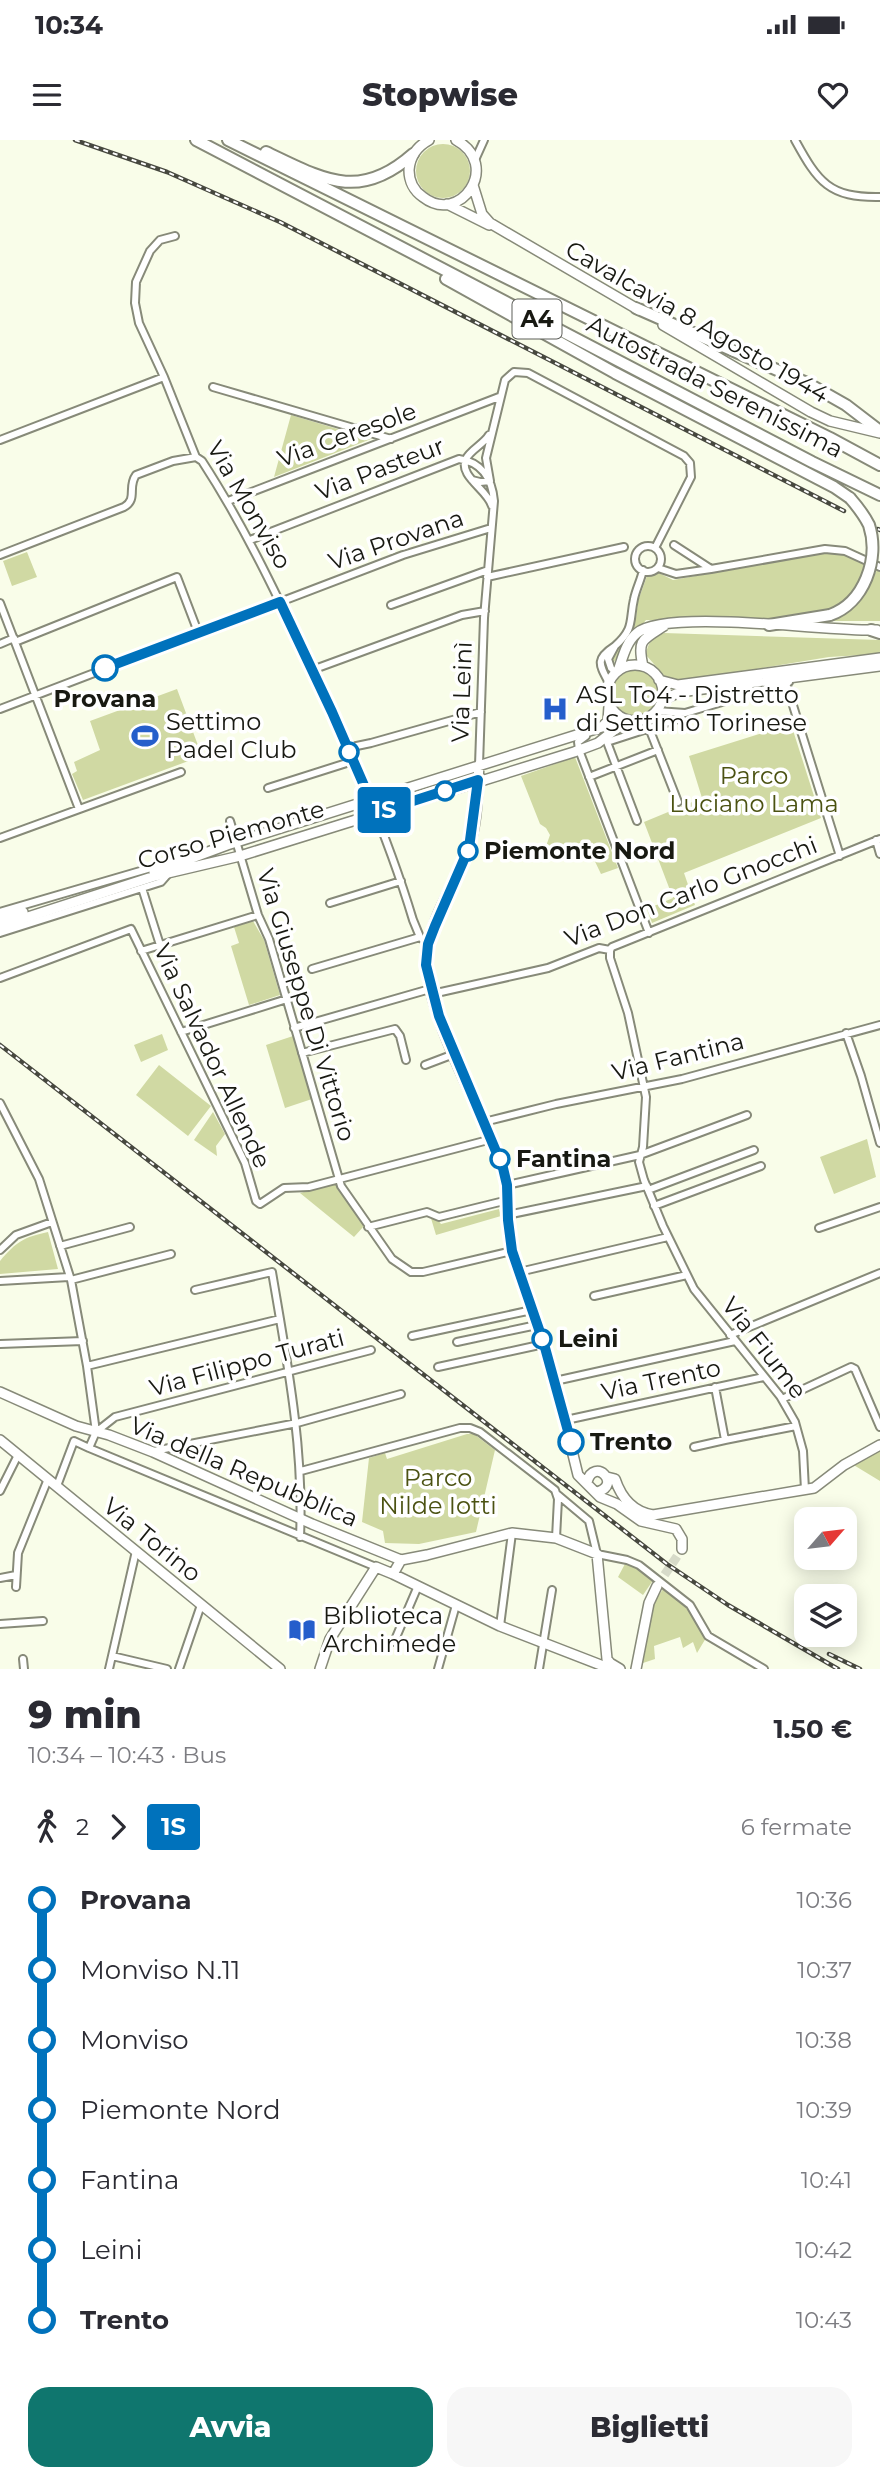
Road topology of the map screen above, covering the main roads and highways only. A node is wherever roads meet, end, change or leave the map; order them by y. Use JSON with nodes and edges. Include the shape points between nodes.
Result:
{"nodes":[{"id":1,"x":196,"y":140,"type":"edge"},
{"id":2,"x":228,"y":140,"type":"edge"},
{"id":3,"x":239,"y":140,"type":"edge"},
{"id":4,"x":429,"y":140,"type":"edge"},
{"id":5,"x":459,"y":140,"type":"edge"},
{"id":6,"x":211,"y":148,"type":"junction"},
{"id":7,"x":413,"y":154,"type":"junction"},
{"id":8,"x":473,"y":185,"type":"junction"},
{"id":9,"x":447,"y":204,"type":"junction"},
{"id":10,"x":501,"y":230,"type":"junction"},
{"id":11,"x":636,"y":308,"type":"junction"},
{"id":12,"x":880,"y":432,"type":"edge"},
{"id":13,"x":880,"y":465,"type":"edge"},
{"id":14,"x":880,"y":495,"type":"edge"},
{"id":15,"x":668,"y":623,"type":"junction"},
{"id":16,"x":769,"y":625,"type":"junction"},
{"id":17,"x":877,"y":631,"type":"edge"},
{"id":18,"x":880,"y":658,"type":"edge"},
{"id":19,"x":643,"y":666,"type":"junction"},
{"id":20,"x":880,"y":666,"type":"edge"},
{"id":21,"x":617,"y":672,"type":"junction"},
{"id":22,"x":659,"y":680,"type":"junction"},
{"id":23,"x":662,"y":700,"type":"junction"},
{"id":24,"x":610,"y":706,"type":"junction"},
{"id":25,"x":627,"y":720,"type":"junction"},
{"id":26,"x":479,"y":765,"type":"junction"},
{"id":27,"x":478,"y":780,"type":"junction"},
{"id":28,"x":0,"y":918,"type":"edge"},
{"id":29,"x":14,"y":918,"type":"junction"},
{"id":30,"x":0,"y":926,"type":"edge"},
{"id":31,"x":0,"y":1392,"type":"edge"},
{"id":32,"x":0,"y":1440,"type":"edge"},
{"id":33,"x":880,"y":1445,"type":"edge"},
{"id":34,"x":589,"y":1479,"type":"junction"},
{"id":35,"x":607,"y":1488,"type":"junction"},
{"id":36,"x":682,"y":1549,"type":"dead end"},
{"id":37,"x":401,"y":1560,"type":"junction"},
{"id":38,"x":393,"y":1574,"type":"junction"},
{"id":39,"x":657,"y":1586,"type":"tunnel mouth"},
{"id":40,"x":605,"y":1661,"type":"junction"},
{"id":41,"x":280,"y":1669,"type":"edge"},
{"id":42,"x":320,"y":1669,"type":"edge"},
{"id":43,"x":611,"y":1669,"type":"edge"},
{"id":44,"x":620,"y":1669,"type":"edge"},
{"id":45,"x":636,"y":1669,"type":"edge"}],
"edges":[{"from":1,"to":6,"type":"highway","name":"Autostrada Serenissima","number":"A4"},
{"from":2,"to":13,"type":"highway","name":"Autostrada Serenissima","number":"A4"},
{"from":3,"to":7,"type":"highway","via":[[308,172],[349,182],[372,181]]},
{"from":4,"to":7,"type":"main road"},
{"from":5,"to":8,"type":"main road","via":[[474,160]]},
{"from":6,"to":14,"type":"highway","name":"Autostrada Serenissima","number":"A4"},
{"from":6,"to":16,"type":"highway","bridge":true,"via":[[850,498],[869,524],[873,539],[873,564],[866,581],[838,612]]},
{"from":7,"to":9,"type":"main road","name":"Cavalcavia 8 Agosto 1944","via":[[409,175],[418,194],[436,204]]},
{"from":8,"to":9,"type":"main road","via":[[467,194]]},
{"from":8,"to":10,"type":"main road","name":"Cavalcavia 8 Agosto 1944","via":[[482,214]]},
{"from":9,"to":10,"type":"main road","name":"Cavalcavia 8 Agosto 1944"},
{"from":10,"to":11,"type":"main road","name":"Cavalcavia 8 Agosto 1944"},
{"from":11,"to":12,"type":"highway","via":[[809,384]]},
{"from":11,"to":12,"type":"main road","name":"Cavalcavia 8 Agosto 1944","via":[[811,412]]},
{"from":15,"to":16,"type":"main road"},
{"from":15,"to":19,"type":"main road","via":[[642,642]]},
{"from":15,"to":21,"type":"main road","via":[[637,633],[626,646]]},
{"from":16,"to":17,"type":"main road"},
{"from":18,"to":22,"type":"main road","via":[[678,685]]},
{"from":19,"to":21,"type":"main road"},
{"from":19,"to":22,"type":"main road"},
{"from":20,"to":23,"type":"main road","via":[[680,692]]},
{"from":21,"to":24,"type":"main road","via":[[608,683]]},
{"from":22,"to":23,"type":"main road"},
{"from":23,"to":25,"type":"main road","via":[[657,711],[643,720]]},
{"from":24,"to":25,"type":"main road"},
{"from":24,"to":26,"type":"main road","name":"Corso Piemonte","via":[[602,727]]},
{"from":25,"to":27,"type":"main road","name":"Corso Piemonte","via":[[598,743]]},
{"from":26,"to":27,"type":"main road","name":"Via Leinì"},
{"from":26,"to":29,"type":"main road","name":"Corso Piemonte"},
{"from":27,"to":29,"type":"main road","name":"Corso Piemonte","via":[[240,856]]},
{"from":27,"to":34,"type":"main road","name":"Via Leinì","via":[[469,848],[435,926],[422,937],[426,965],[454,1054],[507,1185],[512,1251],[544,1344],[578,1471]]},
{"from":28,"to":29,"type":"main road","name":"Corso Piemonte"},
{"from":29,"to":30,"type":"main road","name":"Corso Piemonte"},
{"from":31,"to":37,"type":"main road","name":"Via della Repubblica"},
{"from":32,"to":41,"type":"main road","name":"Via Torino"},
{"from":33,"to":35,"type":"main road","via":[[822,1484],[653,1515]]},
{"from":34,"to":35,"type":"main road","via":[[589,1488]]},
{"from":34,"to":35,"type":"main road","via":[[599,1472]]},
{"from":35,"to":36,"type":"main road","via":[[647,1523],[676,1529]]},
{"from":37,"to":38,"type":"main road"},
{"from":37,"to":40,"type":"main road","via":[[512,1532],[556,1538],[597,1554]]},
{"from":38,"to":40,"type":"main road","via":[[500,1626]]},
{"from":38,"to":42,"type":"main road","via":[[376,1567],[330,1639]]},
{"from":39,"to":45,"type":"main road","via":[[649,1603]]},
{"from":40,"to":43,"type":"main road"},
{"from":40,"to":44,"type":"main road"}]}
